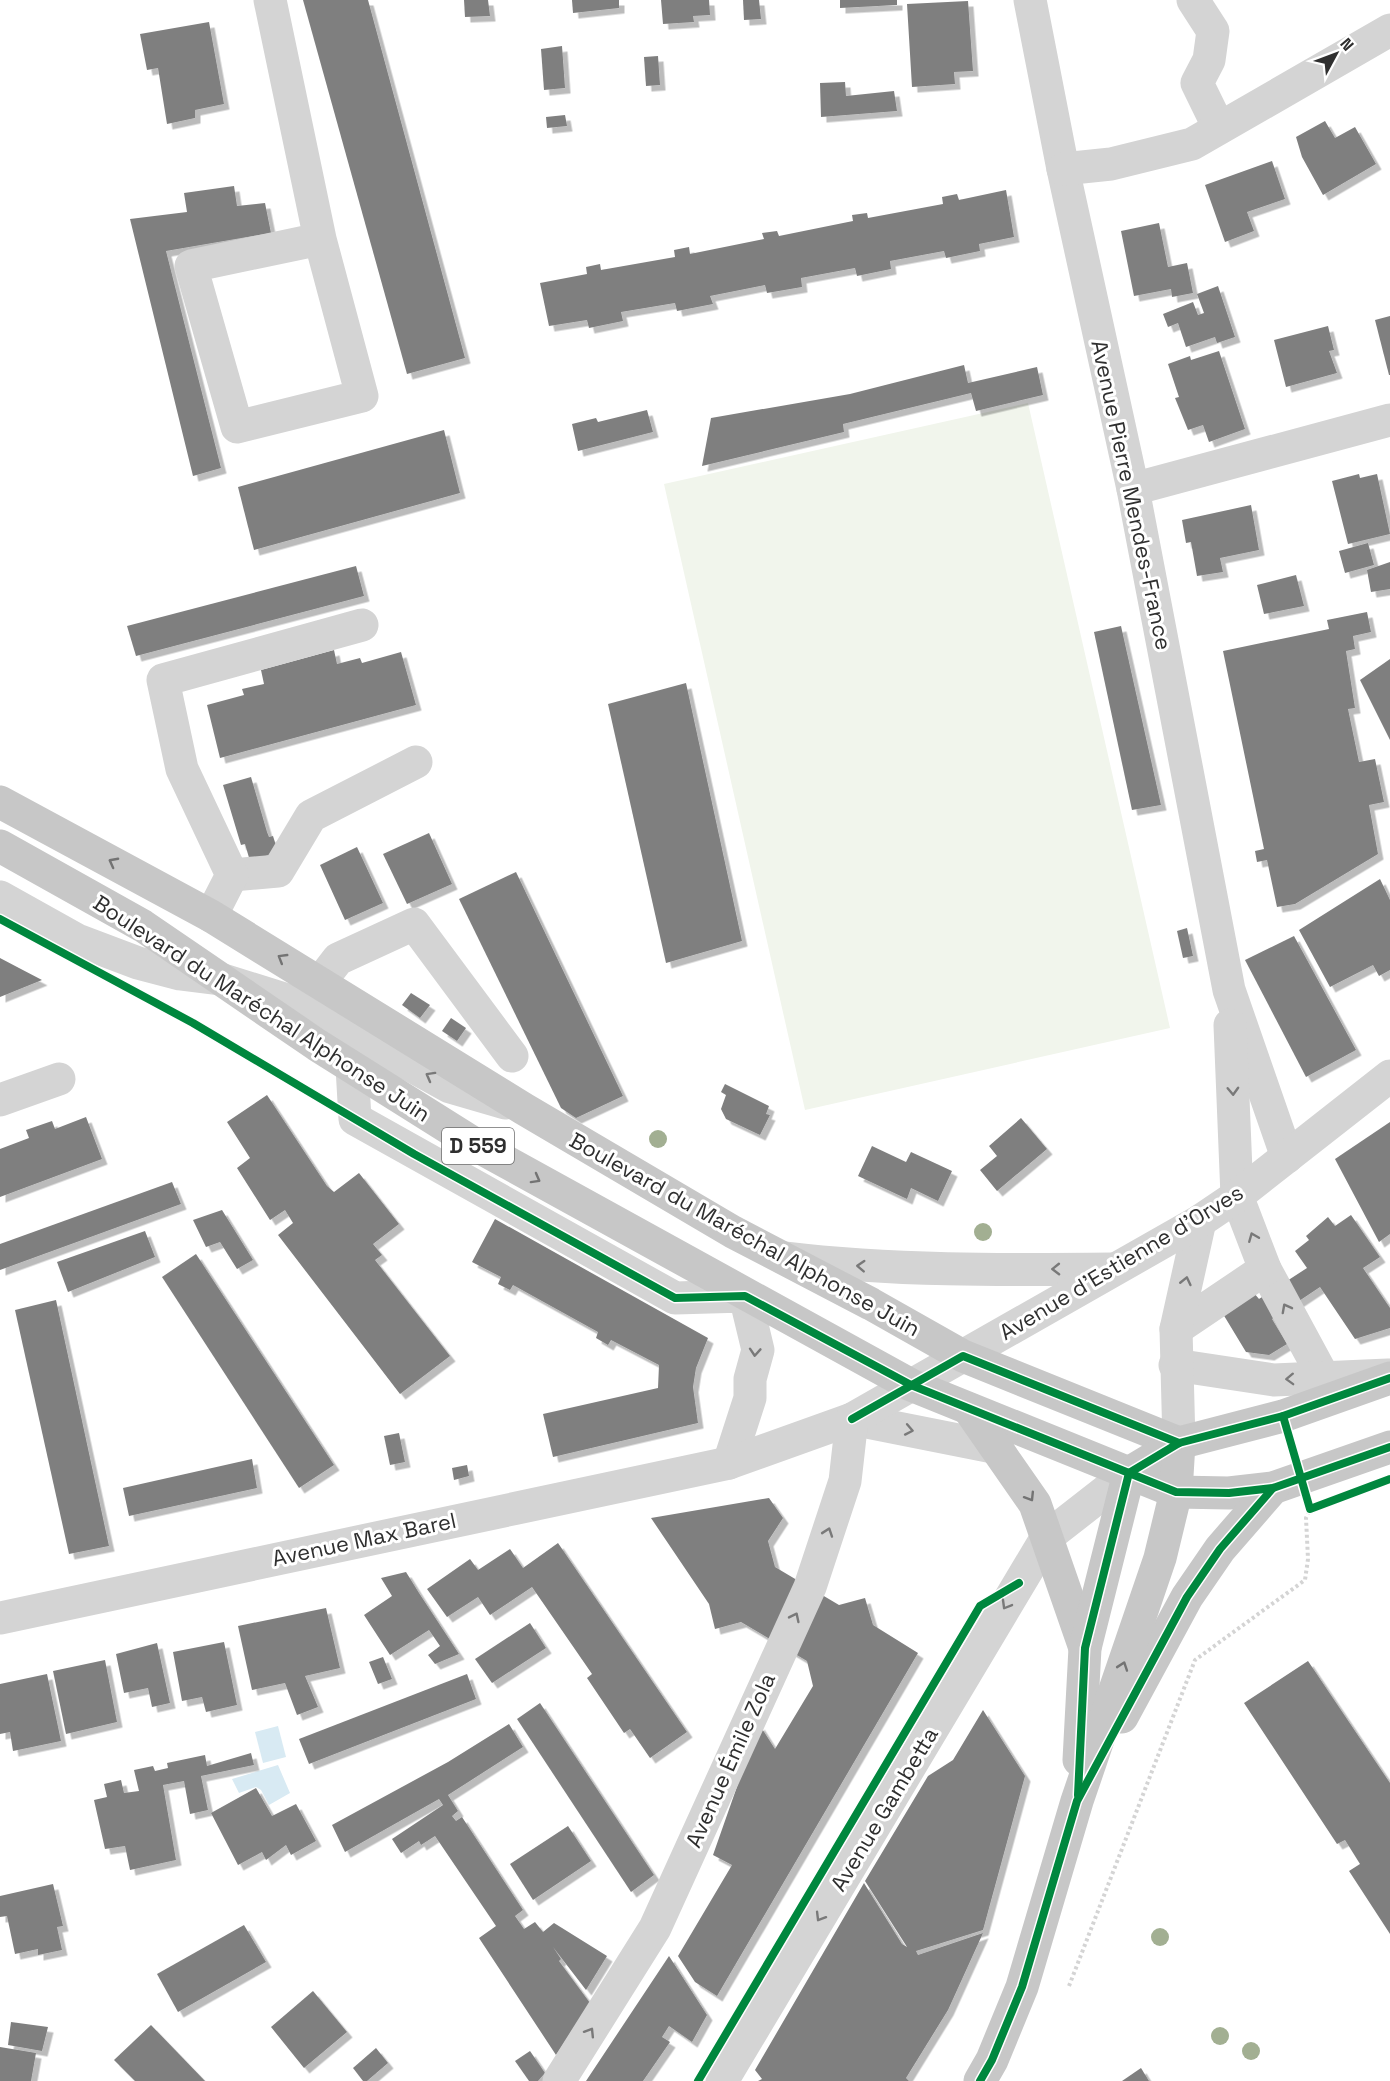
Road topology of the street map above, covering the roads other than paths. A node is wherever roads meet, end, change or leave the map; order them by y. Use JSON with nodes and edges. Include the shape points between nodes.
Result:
{"nodes":[{"id":1,"x":270,"y":0,"type":"edge"},
{"id":2,"x":1030,"y":0,"type":"edge"},
{"id":3,"x":1193,"y":0,"type":"edge"},
{"id":4,"x":1390,"y":30,"type":"edge"},
{"id":5,"x":1219,"y":128,"type":"junction"},
{"id":6,"x":1063,"y":169,"type":"junction"},
{"id":7,"x":320,"y":239,"type":"junction"},
{"id":8,"x":1390,"y":420,"type":"edge"},
{"id":9,"x":1133,"y":489,"type":"junction"},
{"id":10,"x":362,"y":625,"type":"dead end"},
{"id":11,"x":416,"y":762,"type":"dead end"},
{"id":12,"x":0,"y":802,"type":"edge"},
{"id":13,"x":0,"y":846,"type":"edge"},
{"id":14,"x":232,"y":875,"type":"junction"},
{"id":15,"x":0,"y":897,"type":"edge"},
{"id":16,"x":211,"y":916,"type":"junction"},
{"id":17,"x":220,"y":979,"type":"junction"},
{"id":18,"x":321,"y":981,"type":"junction"},
{"id":19,"x":1229,"y":990,"type":"junction"},
{"id":20,"x":512,"y":1056,"type":"dead end"},
{"id":21,"x":1390,"y":1076,"type":"edge"},
{"id":22,"x":59,"y":1079,"type":"dead end"},
{"id":23,"x":0,"y":1100,"type":"edge"},
{"id":24,"x":524,"y":1109,"type":"junction"},
{"id":25,"x":1287,"y":1157,"type":"junction"},
{"id":26,"x":1237,"y":1197,"type":"junction"},
{"id":27,"x":1200,"y":1221,"type":"junction"},
{"id":28,"x":780,"y":1257,"type":"junction"},
{"id":29,"x":1114,"y":1269,"type":"junction"},
{"id":30,"x":1265,"y":1269,"type":"junction"},
{"id":31,"x":745,"y":1296,"type":"junction"},
{"id":32,"x":1176,"y":1329,"type":"junction"},
{"id":33,"x":963,"y":1356,"type":"junction"},
{"id":34,"x":1175,"y":1365,"type":"junction"},
{"id":35,"x":1390,"y":1376,"type":"edge"},
{"id":36,"x":1324,"y":1378,"type":"junction"},
{"id":37,"x":912,"y":1385,"type":"junction"},
{"id":38,"x":968,"y":1408,"type":"junction"},
{"id":39,"x":852,"y":1419,"type":"junction"},
{"id":40,"x":1179,"y":1443,"type":"junction"},
{"id":41,"x":1390,"y":1447,"type":"edge"},
{"id":42,"x":998,"y":1448,"type":"junction"},
{"id":43,"x":729,"y":1462,"type":"junction"},
{"id":44,"x":1129,"y":1473,"type":"junction"},
{"id":45,"x":1273,"y":1488,"type":"junction"},
{"id":46,"x":1176,"y":1492,"type":"junction"},
{"id":47,"x":1047,"y":1537,"type":"junction"},
{"id":48,"x":0,"y":1618,"type":"edge"},
{"id":49,"x":1085,"y":1648,"type":"junction"},
{"id":50,"x":1077,"y":1801,"type":"junction"},
{"id":51,"x":559,"y":2081,"type":"edge"},
{"id":52,"x":722,"y":2081,"type":"edge"},
{"id":53,"x":980,"y":2081,"type":"edge"}],
"edges":[{"from":1,"to":7,"type":"street"},
{"from":2,"to":6,"type":"street","name":"Avenue Pierre Mendes-France"},
{"from":3,"to":5,"type":"street","via":[[1214,31],[1209,60],[1197,84]]},
{"from":4,"to":5,"type":"street"},
{"from":5,"to":6,"type":"street","via":[[1192,144],[1111,164]]},
{"from":6,"to":9,"type":"street","name":"Avenue Pierre Mendes-France"},
{"from":7,"to":7,"type":"street","via":[[362,396],[237,427],[190,266]]},
{"from":8,"to":9,"type":"street"},
{"from":9,"to":19,"type":"street","name":"Avenue Pierre Mendes-France"},
{"from":10,"to":14,"type":"street","via":[[163,680],[182,770]]},
{"from":11,"to":14,"type":"street","via":[[311,816],[278,871]]},
{"from":16,"to":12,"type":"main road","name":"Boulevard du Maréchal Alphonse Juin","number":"D 559","one_way":true},
{"from":13,"to":17,"type":"main road","name":"Boulevard du Maréchal Alphonse Juin","number":"D 559","via":[[143,926]]},
{"from":14,"to":16,"type":"street"},
{"from":15,"to":17,"type":"street","via":[[77,940],[180,974]]},
{"from":18,"to":16,"type":"main road","name":"Boulevard du Maréchal Alphonse Juin","number":"D 559","one_way":true},
{"from":24,"to":17,"type":"street","one_way":true,"via":[[450,1087],[300,1004]]},
{"from":17,"to":31,"type":"main road","name":"Boulevard du Maréchal Alphonse Juin","number":"D 559","via":[[481,1148]]},
{"from":18,"to":20,"type":"street","via":[[338,959],[414,924]]},
{"from":18,"to":24,"type":"main road","name":"Boulevard du Maréchal Alphonse Juin","number":"D 559"},
{"from":19,"to":25,"type":"street"},
{"from":19,"to":26,"type":"street","one_way":true},
{"from":21,"to":25,"type":"street","name":"Avenue d'Estienne d'Orves"},
{"from":22,"to":23,"type":"street"},
{"from":24,"to":28,"type":"main road","name":"Boulevard du Maréchal Alphonse Juin","number":"D 559"},
{"from":25,"to":26,"type":"street","name":"Avenue d'Estienne d'Orves"},
{"from":26,"to":27,"type":"street","name":"Avenue d'Estienne d'Orves"},
{"from":30,"to":26,"type":"street","one_way":true},
{"from":27,"to":29,"type":"street","name":"Avenue d'Estienne d'Orves"},
{"from":32,"to":27,"type":"street","one_way":true},
{"from":29,"to":28,"type":"street","one_way":true,"via":[[932,1269],[842,1265]]},
{"from":28,"to":33,"type":"main road","name":"Boulevard du Maréchal Alphonse Juin","number":"D 559"},
{"from":29,"to":33,"type":"street","name":"Avenue d'Estienne d'Orves"},
{"from":30,"to":32,"type":"street"},
{"from":36,"to":30,"type":"street","one_way":true},
{"from":31,"to":37,"type":"main road","name":"Boulevard du Maréchal Alphonse Juin","number":"D 559"},
{"from":31,"to":43,"type":"street","one_way":true,"via":[[758,1350],[750,1379],[750,1398]]},
{"from":32,"to":34,"type":"street"},
{"from":33,"to":37,"type":"street","name":"Avenue Max Barel"},
{"from":33,"to":38,"type":"street","via":[[961,1383]]},
{"from":33,"to":40,"type":"main road","number":"D 559"},
{"from":36,"to":34,"type":"street","one_way":true,"via":[[1274,1380]]},
{"from":34,"to":40,"type":"street"},
{"from":35,"to":36,"type":"street"},
{"from":35,"to":40,"type":"main road","via":[[1283,1416]]},
{"from":37,"to":38,"type":"main road","name":"Boulevard du Maréchal Alphonse Juin","number":"D 559"},
{"from":37,"to":39,"type":"street","name":"Avenue Max Barel"},
{"from":38,"to":42,"type":"main road"},
{"from":38,"to":44,"type":"main road","number":"D 559"},
{"from":39,"to":42,"type":"street","one_way":true},
{"from":39,"to":43,"type":"street","name":"Avenue Max Barel"},
{"from":51,"to":39,"type":"street","name":"Avenue Émile Zola","one_way":true,"via":[[655,1928],[810,1587],[845,1481]]},
{"from":40,"to":44,"type":"main road"},
{"from":40,"to":46,"type":"main road"},
{"from":41,"to":45,"type":"main road","number":"D 559"},
{"from":42,"to":47,"type":"main road","one_way":true,"via":[[1035,1504]]},
{"from":43,"to":48,"type":"street","name":"Avenue Max Barel"},
{"from":44,"to":46,"type":"main road","number":"D 559"},
{"from":44,"to":47,"type":"street"},
{"from":44,"to":49,"type":"main road"},
{"from":45,"to":46,"type":"main road","number":"D 559","via":[[1229,1493]]},
{"from":45,"to":50,"type":"main road","via":[[1220,1550],[1187,1597]]},
{"from":50,"to":46,"type":"main road","one_way":true,"via":[[1160,1558]]},
{"from":47,"to":49,"type":"main road"},
{"from":47,"to":52,"type":"street","name":"Avenue Gambetta","one_way":true},
{"from":49,"to":50,"type":"main road"},
{"from":50,"to":53,"type":"main road","via":[[1022,1987]]}]}
